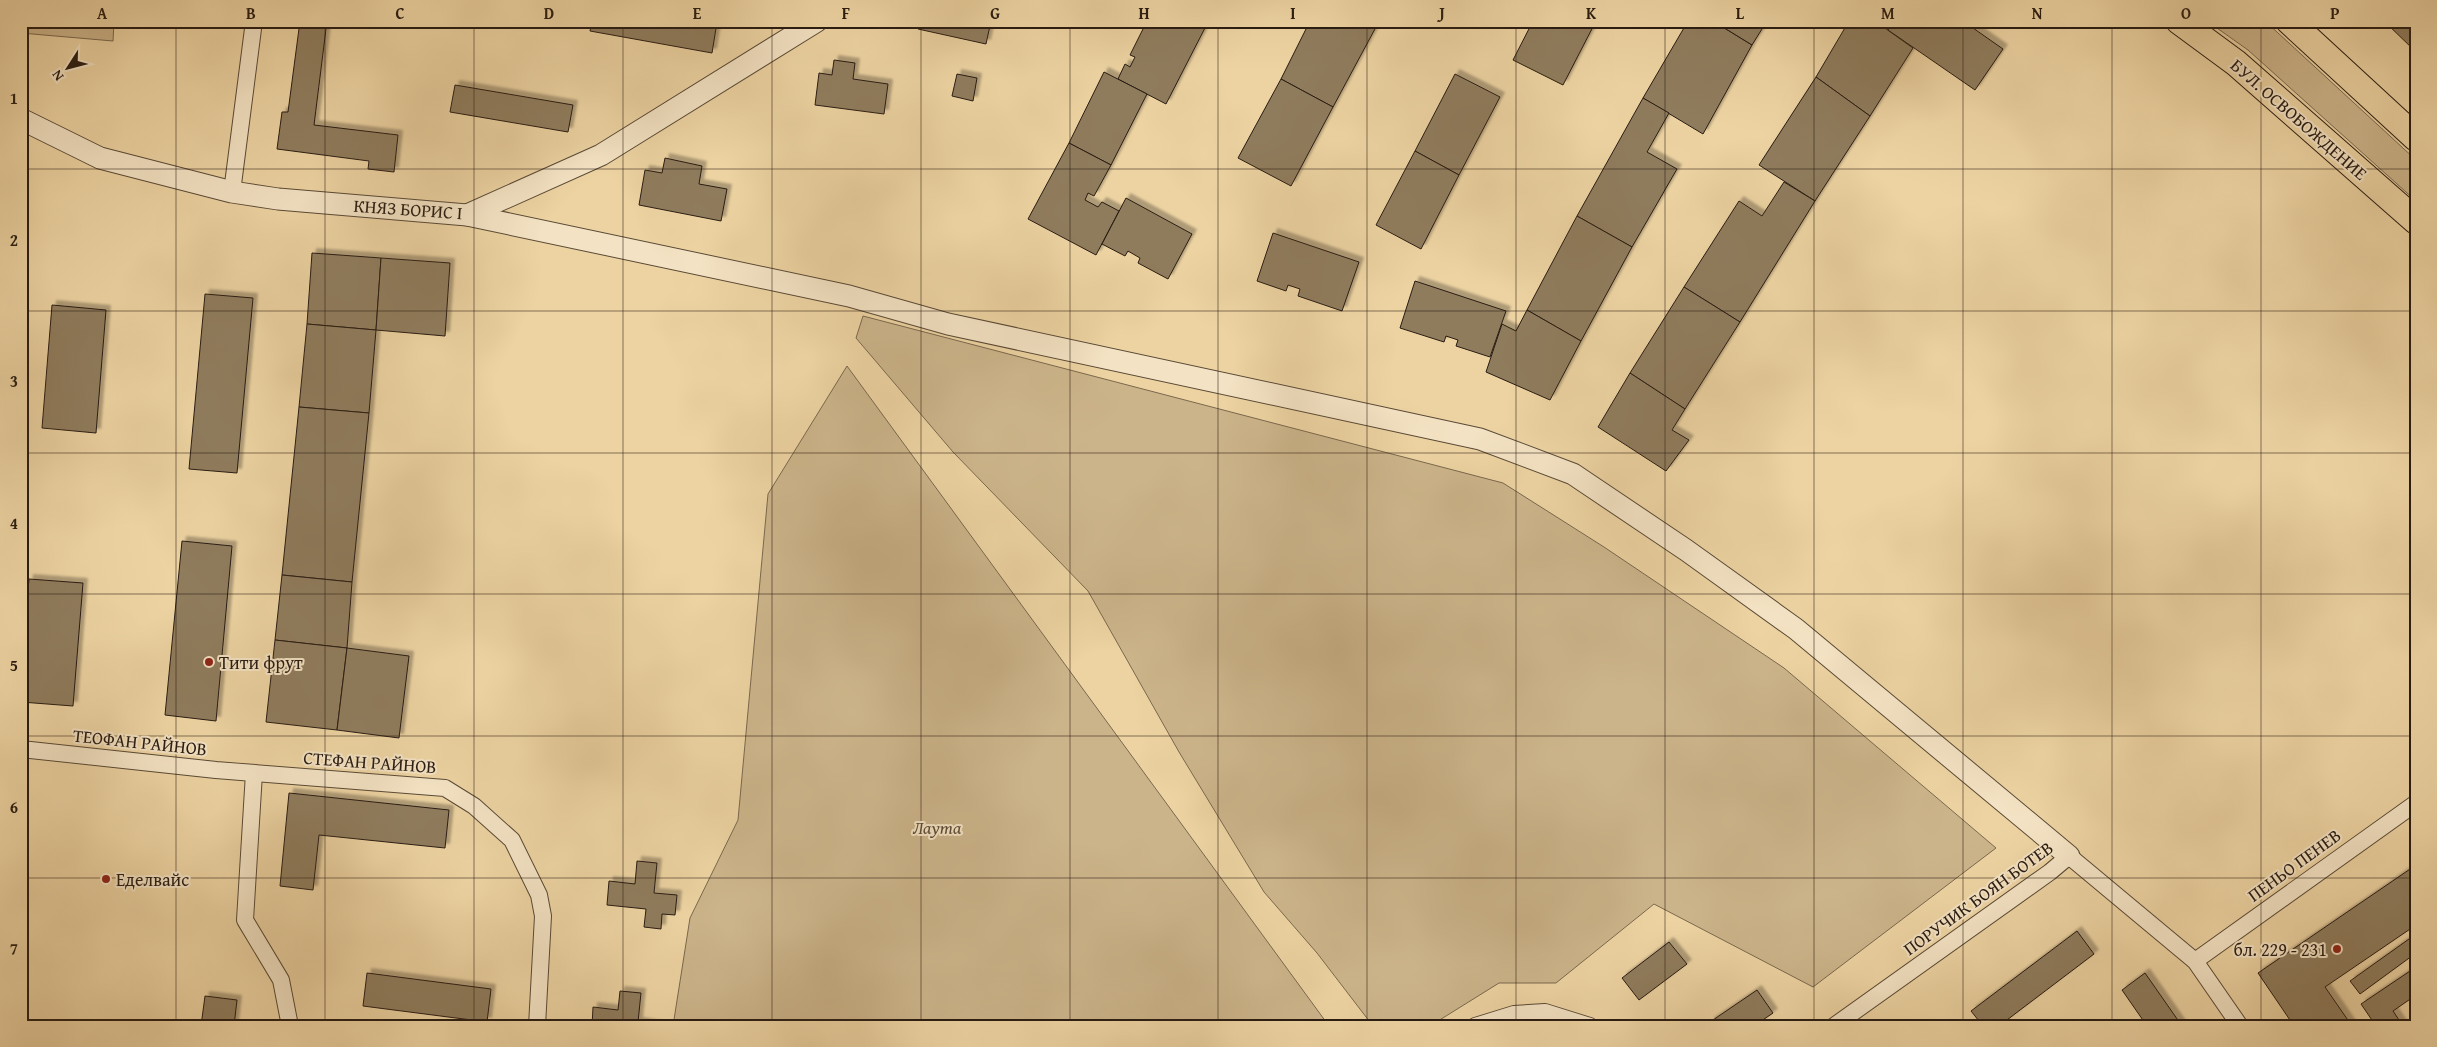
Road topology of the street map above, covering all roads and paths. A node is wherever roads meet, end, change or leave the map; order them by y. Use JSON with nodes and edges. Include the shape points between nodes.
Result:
{"nodes":[{"id":1,"x":254,"y":21,"type":"edge"},
{"id":2,"x":818,"y":21,"type":"edge"},
{"id":3,"x":2179,"y":21,"type":"edge"},
{"id":4,"x":2289,"y":21,"type":"edge"},
{"id":5,"x":21,"y":120,"type":"edge"},
{"id":6,"x":2416,"y":138,"type":"edge"},
{"id":7,"x":232,"y":192,"type":"junction"},
{"id":8,"x":467,"y":215,"type":"junction"},
{"id":9,"x":2416,"y":221,"type":"edge"},
{"id":10,"x":21,"y":749,"type":"edge"},
{"id":11,"x":254,"y":773,"type":"junction"},
{"id":12,"x":2416,"y":803,"type":"edge"},
{"id":13,"x":2069,"y":856,"type":"junction"},
{"id":14,"x":2195,"y":961,"type":"junction"},
{"id":15,"x":290,"y":1026,"type":"edge"},
{"id":16,"x":537,"y":1026,"type":"edge"},
{"id":17,"x":1476,"y":1026,"type":"edge"},
{"id":18,"x":1590,"y":1026,"type":"edge"},
{"id":19,"x":1834,"y":1026,"type":"edge"},
{"id":20,"x":2240,"y":1026,"type":"edge"}],
"edges":[{"from":1,"to":7,"type":"street"},
{"from":2,"to":8,"type":"street","name":"КНЯЗ БОРИС I","via":[[601,155]]},
{"from":3,"to":9,"type":"main road","name":"БУЛ. ОСВОБОЖДЕНИЕ","via":[[2236,63]]},
{"from":4,"to":6,"type":"main road"},
{"from":5,"to":7,"type":"street","name":"КНЯЗ БОРИС I","via":[[100,158]]},
{"from":7,"to":8,"type":"street","name":"КНЯЗ БОРИС I"},
{"from":8,"to":13,"type":"street","via":[[850,296],[948,324],[1480,439],[1573,474],[1796,629]]},
{"from":10,"to":11,"type":"street","name":"ТЕОФАН РАЙНОВ"},
{"from":11,"to":15,"type":"street","via":[[245,920],[280,980]]},
{"from":11,"to":16,"type":"street","name":"СТЕФАН РАЙНОВ","via":[[446,788],[487,817],[512,840],[539,896],[542,916]]},
{"from":12,"to":14,"type":"street","name":"ПЕНЬО ПЕНЕВ"},
{"from":13,"to":14,"type":"street","name":"ПОРУЧИК БОЯН БОТЕВ"},
{"from":13,"to":19,"type":"street","name":"ПОРУЧИК БОЯН БОТЕВ"},
{"from":14,"to":20,"type":"street","name":"ПОРУЧИК БОЯН БОТЕВ"},
{"from":17,"to":18,"type":"street","via":[[1514,1014],[1545,1012]]}]}
